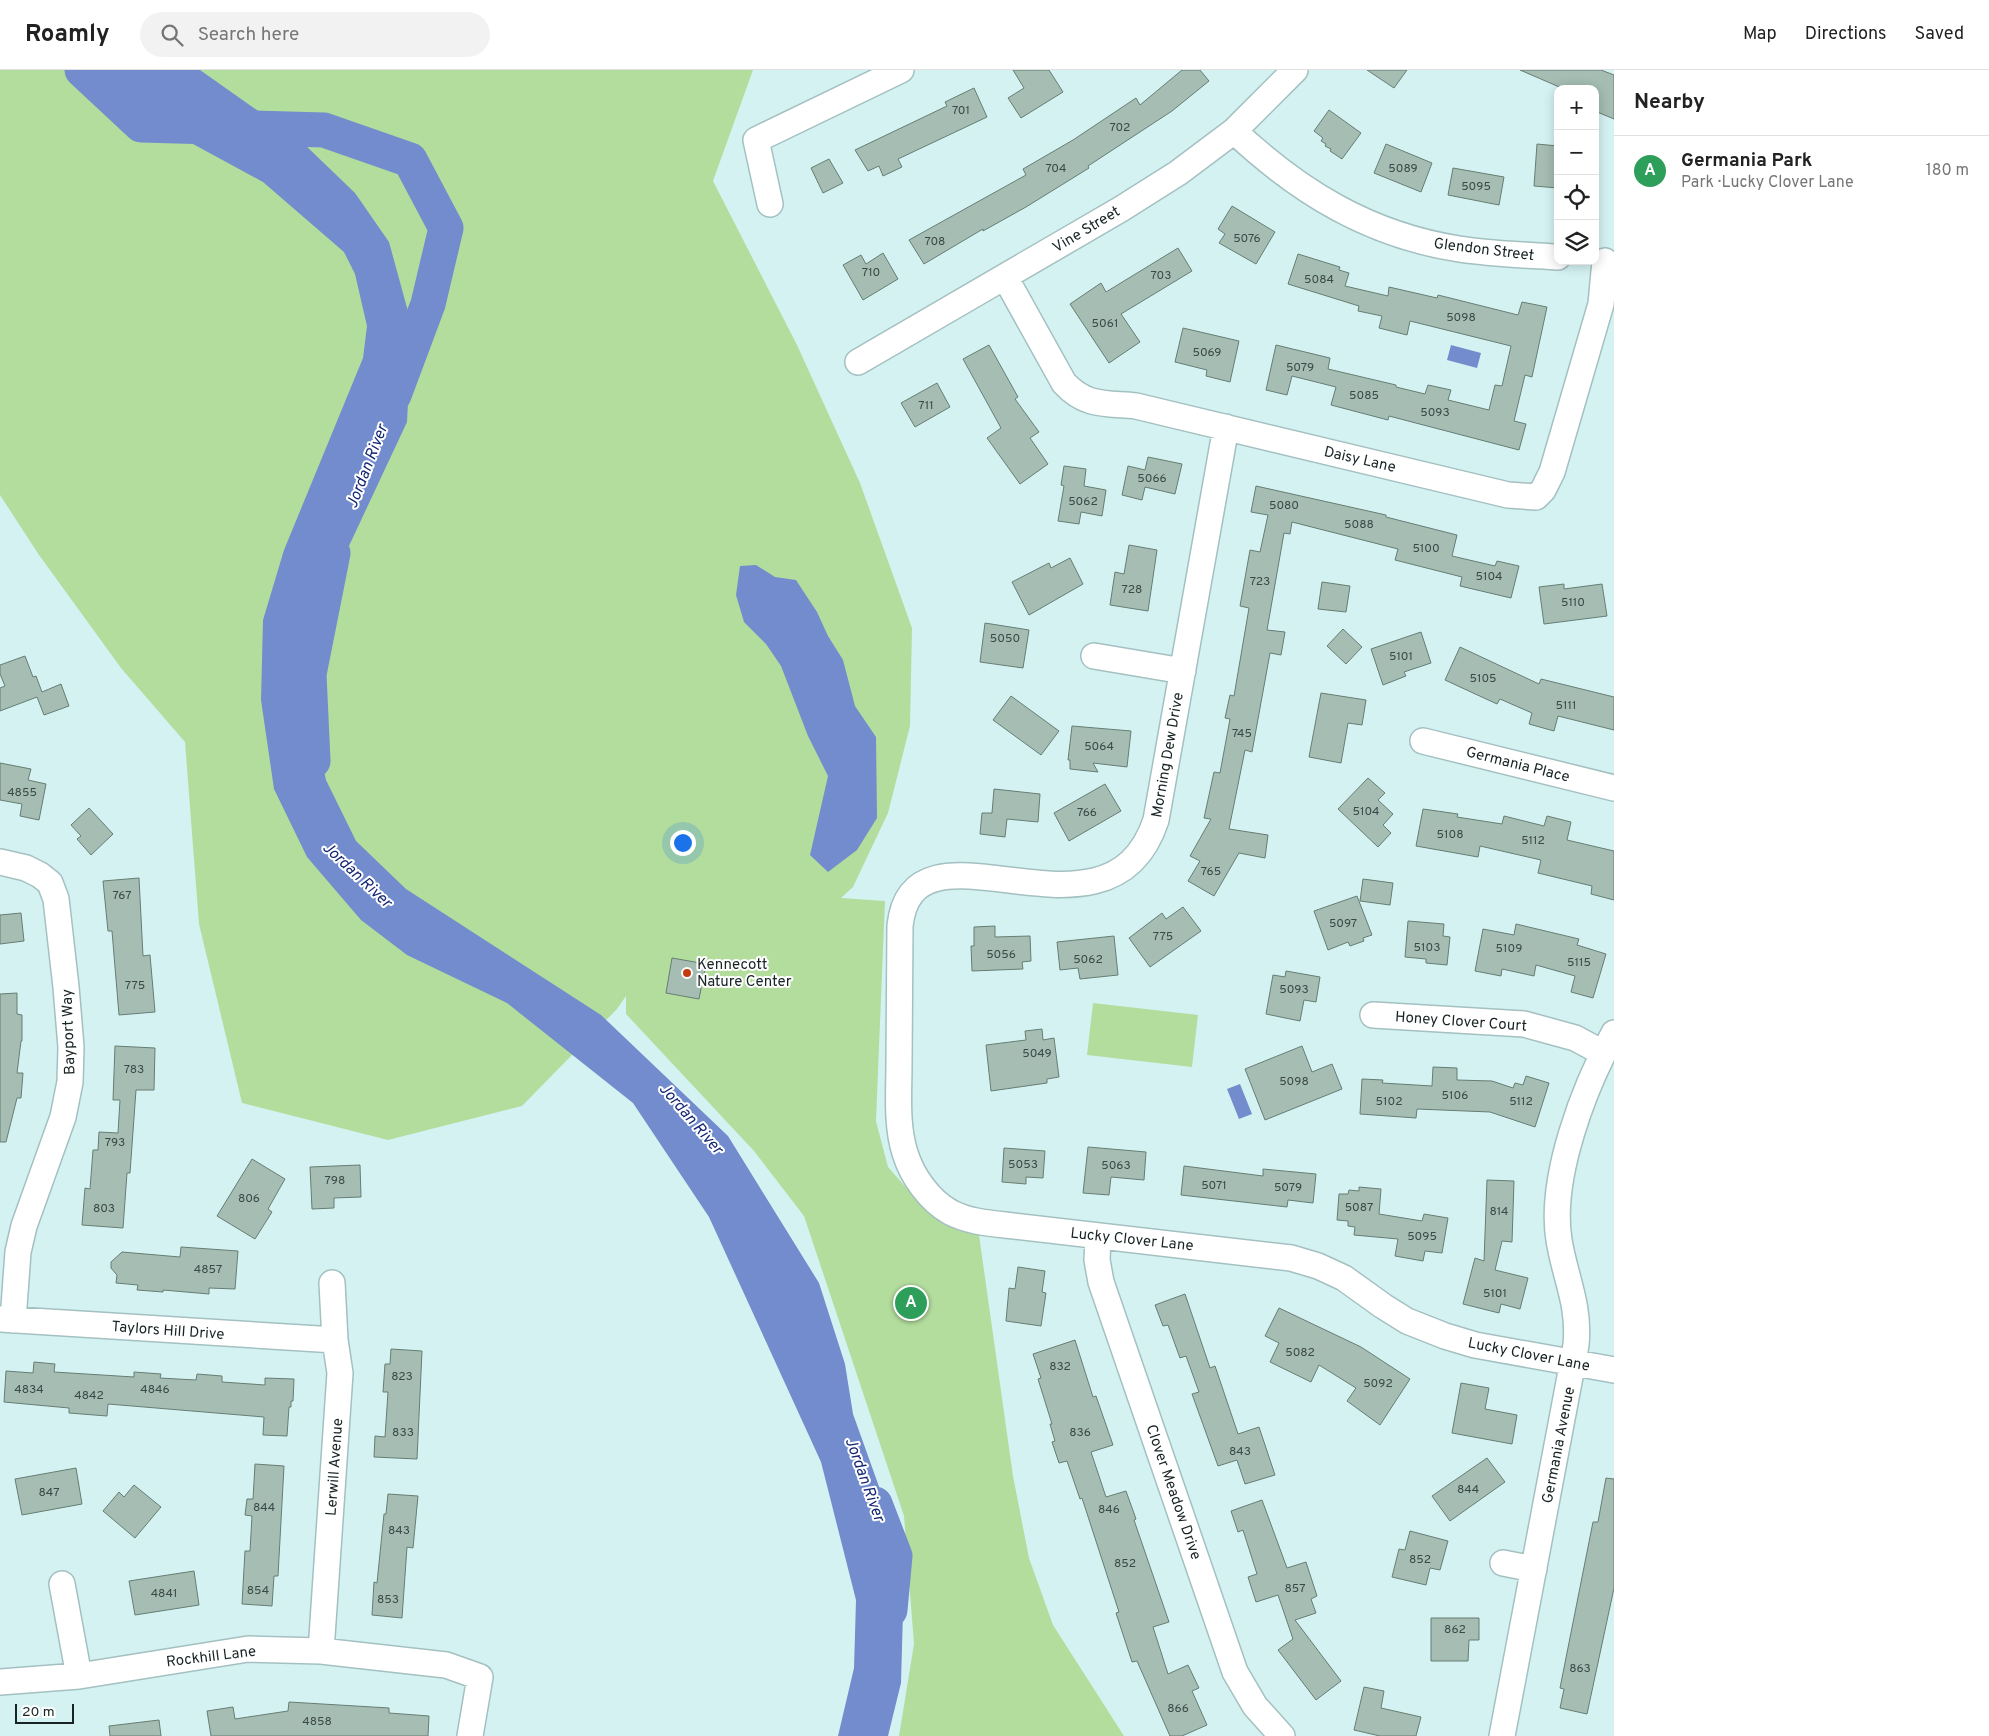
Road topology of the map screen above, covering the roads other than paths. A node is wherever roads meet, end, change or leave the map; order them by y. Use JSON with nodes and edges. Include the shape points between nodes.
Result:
{"nodes":[{"id":1,"x":901,"y":70,"type":"edge"},
{"id":2,"x":1295,"y":70,"type":"edge"},
{"id":3,"x":1234,"y":131,"type":"junction"},
{"id":4,"x":770,"y":204,"type":"dead end"},
{"id":5,"x":1554,"y":257,"type":"edge"},
{"id":6,"x":1605,"y":261,"type":"edge"},
{"id":7,"x":1005,"y":278,"type":"junction"},
{"id":8,"x":858,"y":362,"type":"dead end"},
{"id":9,"x":1226,"y":428,"type":"junction"},
{"id":10,"x":1094,"y":656,"type":"dead end"},
{"id":11,"x":1183,"y":670,"type":"junction"},
{"id":12,"x":1423,"y":741,"type":"dead end"},
{"id":13,"x":1614,"y":788,"type":"edge"},
{"id":14,"x":0,"y":862,"type":"edge"},
{"id":15,"x":903,"y":908,"type":"joint"},
{"id":16,"x":1373,"y":1014,"type":"dead end"},
{"id":17,"x":1608,"y":1043,"type":"edge"},
{"id":18,"x":1098,"y":1236,"type":"junction"},
{"id":19,"x":332,"y":1283,"type":"dead end"},
{"id":20,"x":7,"y":1319,"type":"edge"},
{"id":21,"x":335,"y":1340,"type":"junction"},
{"id":22,"x":1573,"y":1362,"type":"junction"},
{"id":23,"x":1614,"y":1370,"type":"edge"},
{"id":24,"x":1503,"y":1562,"type":"dead end"},
{"id":25,"x":1534,"y":1569,"type":"junction"},
{"id":26,"x":62,"y":1584,"type":"dead end"},
{"id":27,"x":321,"y":1651,"type":"junction"},
{"id":28,"x":79,"y":1676,"type":"junction"},
{"id":29,"x":0,"y":1682,"type":"edge"},
{"id":30,"x":1508,"y":1734,"type":"edge"},
{"id":31,"x":470,"y":1736,"type":"edge"},
{"id":32,"x":1282,"y":1736,"type":"edge"}],
"edges":[{"from":1,"to":4,"type":"street","via":[[756,140]]},
{"from":2,"to":3,"type":"street","name":"Vine Street"},
{"from":3,"to":5,"type":"street","name":"Glendon Street","via":[[1300,186],[1328,204],[1367,222],[1457,248]]},
{"from":3,"to":7,"type":"street","name":"Vine Street","via":[[1149,191]]},
{"from":6,"to":9,"type":"street","name":"Daisy Lane","via":[[1601,304],[1555,463],[1548,482],[1536,497],[1508,495]]},
{"from":7,"to":8,"type":"street","name":"Vine Street"},
{"from":7,"to":9,"type":"street","name":"Daisy Lane","via":[[1064,383],[1083,399],[1136,406]]},
{"from":9,"to":11,"type":"street","name":"Morning Dew Drive"},
{"from":10,"to":11,"type":"street"},
{"from":11,"to":15,"type":"street","name":"Morning Dew Drive","via":[[1156,820],[1147,840],[1125,867],[1104,879],[1080,884],[941,876],[920,885]]},
{"from":12,"to":13,"type":"street","name":"Germania Place"},
{"from":14,"to":20,"type":"street","name":"Bayport Way","via":[[26,868],[50,883],[56,899],[71,1047],[70,1082],[63,1117],[24,1226]]},
{"from":15,"to":18,"type":"street","name":"Lucky Clover Lane","via":[[900,926],[900,1124],[905,1153],[917,1179],[936,1202],[962,1218]]},
{"from":16,"to":17,"type":"street","name":"Honey Clover Court","via":[[1536,1026],[1575,1038]]},
{"from":17,"to":22,"type":"street","name":"Germania Avenue","via":[[1575,1123],[1558,1200],[1559,1241],[1576,1312]]},
{"from":18,"to":22,"type":"street","name":"Lucky Clover Lane","via":[[1305,1261],[1344,1278],[1396,1314],[1433,1331],[1475,1345]]},
{"from":18,"to":32,"type":"street","name":"Clover Meadow Drive","via":[[1097,1260],[1101,1282],[1235,1672],[1255,1706]]},
{"from":19,"to":21,"type":"street","name":"Lerwill Avenue"},
{"from":20,"to":21,"type":"street","name":"Taylors Hill Drive"},
{"from":21,"to":27,"type":"street","name":"Lerwill Avenue","via":[[340,1373]]},
{"from":22,"to":23,"type":"street","name":"Lucky Clover Lane"},
{"from":22,"to":25,"type":"street","name":"Germania Avenue"},
{"from":24,"to":25,"type":"street"},
{"from":25,"to":30,"type":"street","name":"Germania Avenue"},
{"from":26,"to":28,"type":"street"},
{"from":27,"to":28,"type":"street","name":"Rockhill Lane","via":[[248,1649]]},
{"from":27,"to":31,"type":"street","name":"Rockhill Lane","via":[[446,1665],[480,1677]]},
{"from":28,"to":29,"type":"street","name":"Rockhill Lane"}]}
